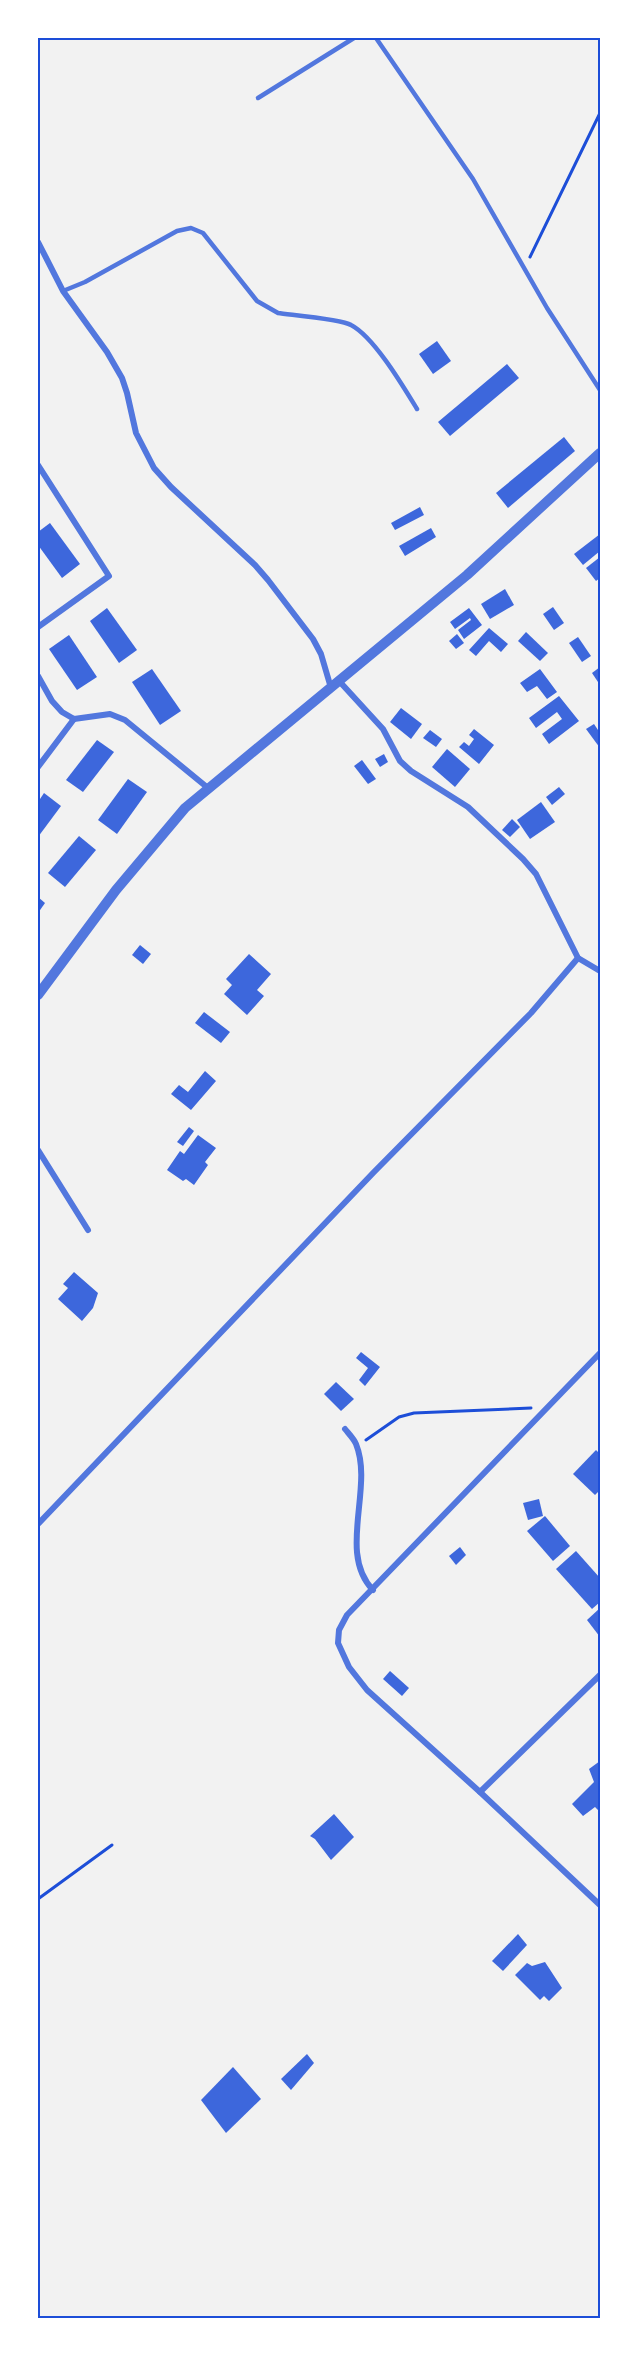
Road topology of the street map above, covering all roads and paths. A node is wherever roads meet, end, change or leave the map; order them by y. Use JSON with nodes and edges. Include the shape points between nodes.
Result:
{"nodes":[{"id":1,"x":354,"y":38,"type":"edge"},
{"id":2,"x":376,"y":38,"type":"edge"},
{"id":3,"x":258,"y":98,"type":"dead end"},
{"id":4,"x":600,"y":113,"type":"edge"},
{"id":5,"x":38,"y":242,"type":"edge"},
{"id":6,"x":524,"y":269,"type":"junction"},
{"id":7,"x":63,"y":291,"type":"junction"},
{"id":8,"x":600,"y":390,"type":"edge"},
{"id":9,"x":417,"y":409,"type":"dead end"},
{"id":10,"x":600,"y":453,"type":"edge"},
{"id":11,"x":38,"y":465,"type":"edge"},
{"id":12,"x":38,"y":627,"type":"edge"},
{"id":13,"x":38,"y":676,"type":"edge"},
{"id":14,"x":335,"y":685,"type":"junction"},
{"id":15,"x":74,"y":719,"type":"junction"},
{"id":16,"x":38,"y":767,"type":"edge"},
{"id":17,"x":208,"y":788,"type":"junction"},
{"id":18,"x":578,"y":958,"type":"junction"},
{"id":19,"x":600,"y":971,"type":"edge"},
{"id":20,"x":38,"y":995,"type":"edge"},
{"id":21,"x":38,"y":1150,"type":"edge"},
{"id":22,"x":88,"y":1230,"type":"dead end"},
{"id":23,"x":600,"y":1353,"type":"edge"},
{"id":24,"x":548,"y":1407,"type":"junction"},
{"id":25,"x":345,"y":1429,"type":"dead end"},
{"id":26,"x":357,"y":1446,"type":"junction"},
{"id":27,"x":38,"y":1524,"type":"edge"},
{"id":28,"x":373,"y":1590,"type":"junction"},
{"id":29,"x":600,"y":1675,"type":"edge"},
{"id":30,"x":480,"y":1792,"type":"junction"},
{"id":31,"x":112,"y":1845,"type":"dead end"},
{"id":32,"x":38,"y":1899,"type":"edge"},
{"id":33,"x":600,"y":1905,"type":"edge"}],
"edges":[{"from":1,"to":3,"type":"lane"},
{"from":2,"to":6,"type":"lane","via":[[473,179]]},
{"from":4,"to":6,"type":"path"},
{"from":5,"to":7,"type":"street"},
{"from":6,"to":8,"type":"lane"},
{"from":7,"to":9,"type":"lane","via":[[177,231],[191,228],[203,233],[257,302],[268,309],[350,324],[392,368]]},
{"from":7,"to":14,"type":"street","via":[[122,378],[136,433],[154,468],[262,572],[313,639]]},
{"from":10,"to":14,"type":"street","via":[[467,575]]},
{"from":11,"to":12,"type":"street","via":[[109,576]]},
{"from":13,"to":15,"type":"street","via":[[52,701]]},
{"from":14,"to":17,"type":"street"},
{"from":14,"to":18,"type":"street","via":[[384,729],[400,761],[468,807],[523,859],[536,874]]},
{"from":15,"to":16,"type":"street"},
{"from":15,"to":17,"type":"street","via":[[110,714],[125,720]]},
{"from":17,"to":20,"type":"street","via":[[185,808],[116,890]]},
{"from":18,"to":19,"type":"street"},
{"from":18,"to":27,"type":"street","via":[[531,1013]]},
{"from":21,"to":22,"type":"street"},
{"from":23,"to":24,"type":"street"},
{"from":24,"to":26,"type":"path","via":[[414,1413],[399,1417]]},
{"from":24,"to":28,"type":"street"},
{"from":25,"to":26,"type":"street"},
{"from":26,"to":28,"type":"street","via":[[361,1464],[357,1545],[360,1571]]},
{"from":28,"to":30,"type":"street","via":[[342,1623],[338,1643],[342,1653],[367,1690]]},
{"from":29,"to":30,"type":"street"},
{"from":30,"to":33,"type":"street"},
{"from":31,"to":32,"type":"path"}]}
